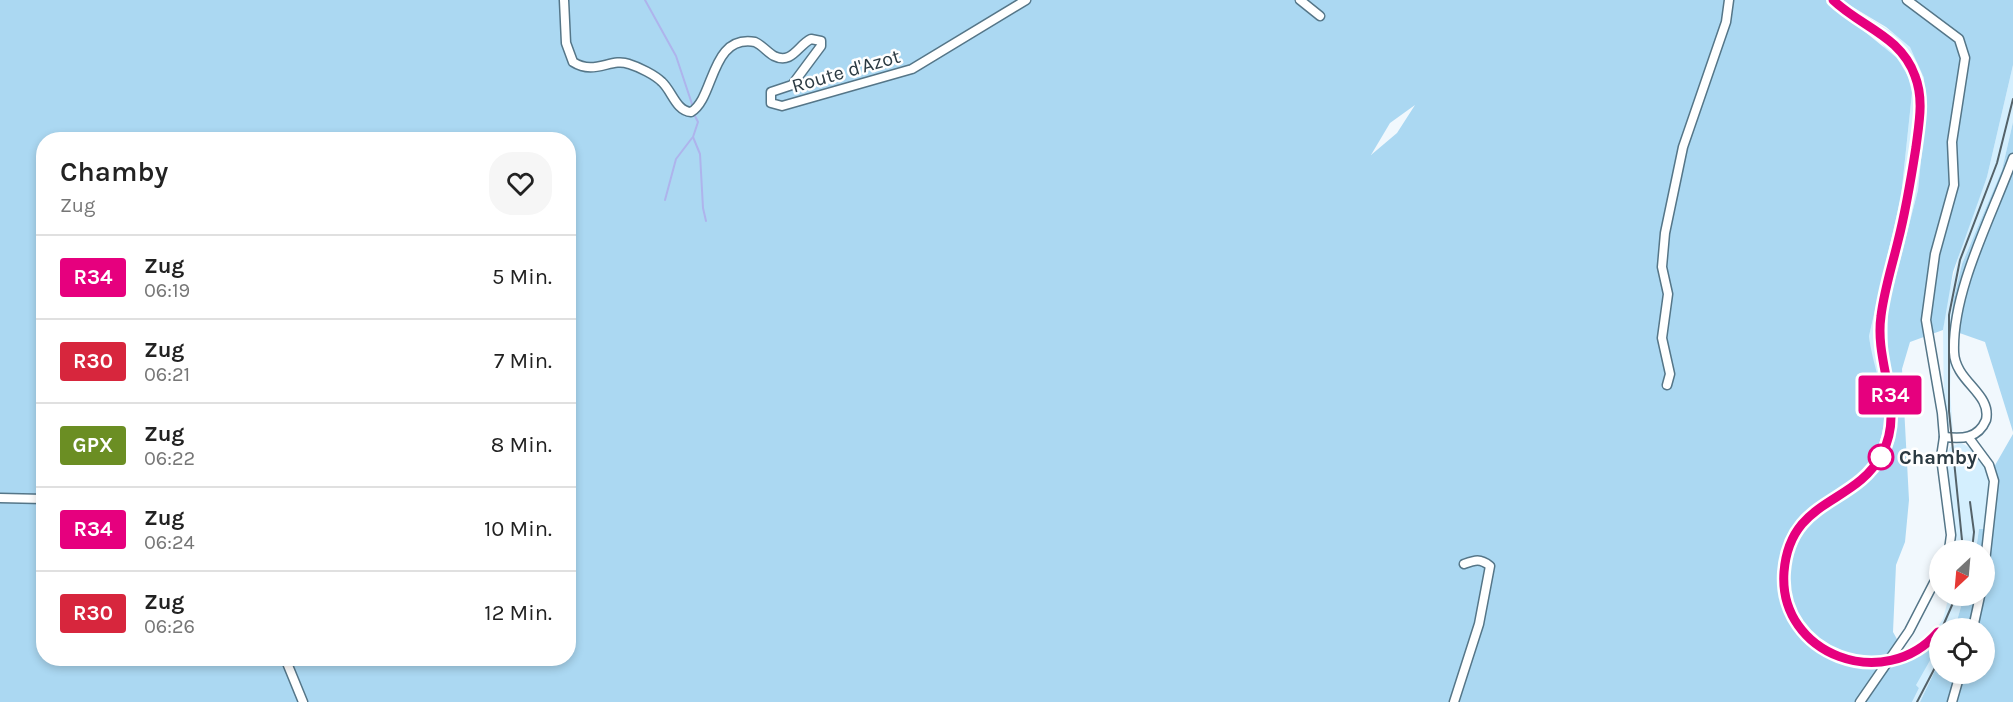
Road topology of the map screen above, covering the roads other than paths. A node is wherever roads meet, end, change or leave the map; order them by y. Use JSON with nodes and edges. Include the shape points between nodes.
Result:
{"nodes":[{"id":1,"x":564,"y":0,"type":"edge"},
{"id":2,"x":1026,"y":0,"type":"edge"},
{"id":3,"x":1300,"y":0,"type":"edge"},
{"id":4,"x":1730,"y":0,"type":"edge"},
{"id":5,"x":1907,"y":0,"type":"edge"},
{"id":6,"x":1320,"y":16,"type":"dead end"},
{"id":7,"x":2013,"y":158,"type":"edge"},
{"id":8,"x":1667,"y":385,"type":"dead end"},
{"id":9,"x":1944,"y":437,"type":"junction"},
{"id":10,"x":1969,"y":438,"type":"junction"},
{"id":11,"x":0,"y":498,"type":"edge"},
{"id":12,"x":36,"y":499,"type":"edge"},
{"id":13,"x":1949,"y":540,"type":"edge"},
{"id":14,"x":1987,"y":540,"type":"edge"},
{"id":15,"x":1464,"y":564,"type":"dead end"},
{"id":16,"x":1929,"y":592,"type":"edge"},
{"id":17,"x":288,"y":666,"type":"edge"},
{"id":18,"x":1957,"y":684,"type":"edge"},
{"id":19,"x":303,"y":702,"type":"edge"},
{"id":20,"x":1454,"y":702,"type":"edge"},
{"id":21,"x":1860,"y":702,"type":"edge"},
{"id":22,"x":1952,"y":702,"type":"edge"}],
"edges":[{"from":1,"to":2,"type":"street","name":"Route d'Azot","via":[[566,43],[573,62],[584,68],[630,64],[660,80],[687,112],[698,108],[721,57],[741,42],[754,42],[783,58],[794,55],[807,40],[820,41],[817,52],[792,85],[771,92],[771,103],[782,106],[912,69]]},
{"from":3,"to":6,"type":"street"},
{"from":4,"to":8,"type":"street","via":[[1680,157],[1665,233],[1662,267],[1668,294],[1662,338],[1670,374]]},
{"from":5,"to":9,"type":"street","via":[[1959,39],[1965,58],[1952,142],[1954,185],[1935,254],[1926,313]]},
{"from":7,"to":10,"type":"street","via":[[1970,265],[1955,342],[1958,369],[1987,408],[1984,425]]},
{"from":9,"to":10,"type":"street"},
{"from":9,"to":13,"type":"street","via":[[1941,457]]},
{"from":10,"to":14,"type":"street","via":[[1989,465],[1994,481]]},
{"from":11,"to":12,"type":"street"},
{"from":15,"to":20,"type":"street","via":[[1483,560],[1490,566],[1479,624]]},
{"from":16,"to":21,"type":"street","via":[[1909,631]]},
{"from":17,"to":19,"type":"street"},
{"from":18,"to":22,"type":"street"}]}
